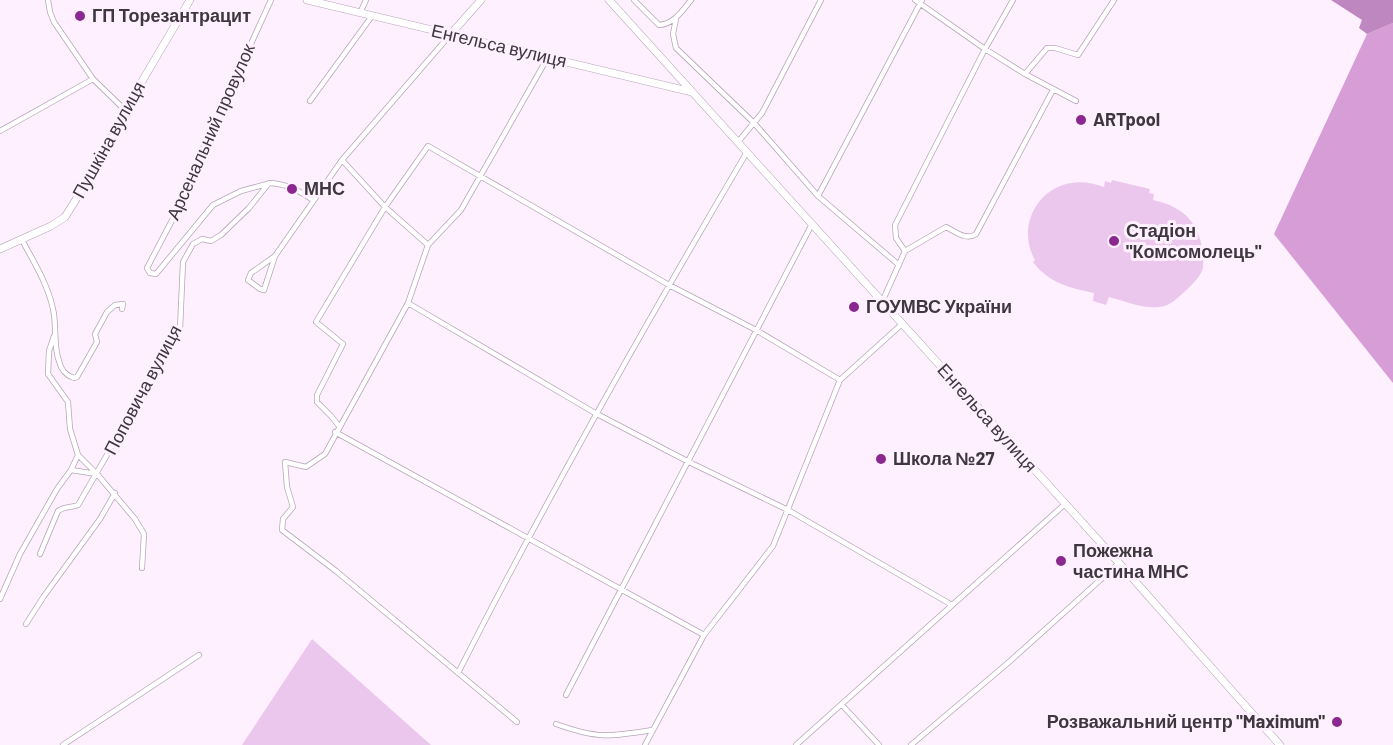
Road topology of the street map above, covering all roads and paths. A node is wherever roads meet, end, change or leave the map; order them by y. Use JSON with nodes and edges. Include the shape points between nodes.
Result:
{"nodes":[{"id":1,"x":48,"y":0,"type":"edge"},
{"id":2,"x":190,"y":0,"type":"edge"},
{"id":3,"x":271,"y":0,"type":"edge"},
{"id":4,"x":307,"y":0,"type":"edge"},
{"id":5,"x":366,"y":0,"type":"edge"},
{"id":6,"x":481,"y":0,"type":"edge"},
{"id":7,"x":609,"y":0,"type":"edge"},
{"id":8,"x":634,"y":0,"type":"edge"},
{"id":9,"x":691,"y":0,"type":"edge"},
{"id":10,"x":821,"y":0,"type":"edge"},
{"id":11,"x":915,"y":0,"type":"edge"},
{"id":12,"x":1013,"y":0,"type":"edge"},
{"id":13,"x":1114,"y":0,"type":"edge"},
{"id":14,"x":921,"y":2,"type":"edge"},
{"id":15,"x":360,"y":13,"type":"junction"},
{"id":16,"x":372,"y":16,"type":"junction"},
{"id":17,"x":676,"y":19,"type":"junction"},
{"id":18,"x":450,"y":35,"type":"junction"},
{"id":19,"x":985,"y":49,"type":"junction"},
{"id":20,"x":548,"y":57,"type":"junction"},
{"id":21,"x":1025,"y":74,"type":"junction"},
{"id":22,"x":93,"y":79,"type":"junction"},
{"id":23,"x":1053,"y":90,"type":"junction"},
{"id":24,"x":692,"y":92,"type":"junction"},
{"id":25,"x":310,"y":101,"type":"dead end"},
{"id":26,"x":1076,"y":101,"type":"dead end"},
{"id":27,"x":125,"y":110,"type":"junction"},
{"id":28,"x":754,"y":123,"type":"junction"},
{"id":29,"x":0,"y":131,"type":"edge"},
{"id":30,"x":738,"y":142,"type":"junction"},
{"id":31,"x":747,"y":152,"type":"junction"},
{"id":32,"x":342,"y":160,"type":"junction"},
{"id":33,"x":480,"y":178,"type":"junction"},
{"id":34,"x":269,"y":183,"type":"junction"},
{"id":35,"x":818,"y":196,"type":"junction"},
{"id":36,"x":313,"y":200,"type":"junction"},
{"id":37,"x":385,"y":207,"type":"junction"},
{"id":38,"x":812,"y":224,"type":"junction"},
{"id":39,"x":22,"y":240,"type":"junction"},
{"id":40,"x":428,"y":245,"type":"junction"},
{"id":41,"x":0,"y":249,"type":"edge"},
{"id":42,"x":905,"y":251,"type":"junction"},
{"id":43,"x":275,"y":256,"type":"junction"},
{"id":44,"x":899,"y":265,"type":"junction"},
{"id":45,"x":669,"y":285,"type":"junction"},
{"id":46,"x":882,"y":302,"type":"junction"},
{"id":47,"x":408,"y":303,"type":"junction"},
{"id":48,"x":122,"y":309,"type":"dead end"},
{"id":49,"x":902,"y":324,"type":"junction"},
{"id":50,"x":756,"y":330,"type":"junction"},
{"id":51,"x":55,"y":333,"type":"junction"},
{"id":52,"x":840,"y":380,"type":"junction"},
{"id":53,"x":596,"y":413,"type":"junction"},
{"id":54,"x":339,"y":426,"type":"junction"},
{"id":55,"x":335,"y":432,"type":"junction"},
{"id":56,"x":78,"y":455,"type":"junction"},
{"id":57,"x":689,"y":462,"type":"junction"},
{"id":58,"x":71,"y":470,"type":"junction"},
{"id":59,"x":97,"y":474,"type":"junction"},
{"id":60,"x":115,"y":493,"type":"junction"},
{"id":61,"x":1065,"y":504,"type":"junction"},
{"id":62,"x":788,"y":510,"type":"junction"},
{"id":63,"x":526,"y":538,"type":"junction"},
{"id":64,"x":40,"y":554,"type":"dead end"},
{"id":65,"x":1119,"y":563,"type":"junction"},
{"id":66,"x":142,"y":568,"type":"dead end"},
{"id":67,"x":621,"y":590,"type":"junction"},
{"id":68,"x":0,"y":599,"type":"edge"},
{"id":69,"x":952,"y":605,"type":"junction"},
{"id":70,"x":26,"y":624,"type":"dead end"},
{"id":71,"x":704,"y":634,"type":"junction"},
{"id":72,"x":199,"y":655,"type":"dead end"},
{"id":73,"x":458,"y":673,"type":"junction"},
{"id":74,"x":566,"y":695,"type":"dead end"},
{"id":75,"x":842,"y":705,"type":"junction"},
{"id":76,"x":517,"y":722,"type":"dead end"},
{"id":77,"x":556,"y":724,"type":"dead end"},
{"id":78,"x":652,"y":730,"type":"junction"},
{"id":79,"x":63,"y":745,"type":"edge"},
{"id":80,"x":645,"y":745,"type":"edge"},
{"id":81,"x":796,"y":745,"type":"edge"},
{"id":82,"x":879,"y":745,"type":"edge"},
{"id":83,"x":911,"y":745,"type":"edge"},
{"id":84,"x":1280,"y":745,"type":"edge"}],
"edges":[{"from":1,"to":22,"type":"street","via":[[54,22]]},
{"from":2,"to":27,"type":"street","name":"Пушкіна вулиця"},
{"from":3,"to":34,"type":"street","name":"Арсенальний провулок","via":[[202,151],[199,169],[147,268],[150,273],[156,274],[213,205]]},
{"from":4,"to":15,"type":"street","name":"Енгельса вулиця"},
{"from":5,"to":15,"type":"street"},
{"from":6,"to":18,"type":"street"},
{"from":7,"to":24,"type":"street","name":"Енгельса вулиця"},
{"from":8,"to":17,"type":"street","via":[[659,25]]},
{"from":9,"to":17,"type":"street"},
{"from":10,"to":28,"type":"street"},
{"from":11,"to":14,"type":"street"},
{"from":12,"to":19,"type":"street"},
{"from":13,"to":21,"type":"street","via":[[1078,55],[1047,48]]},
{"from":14,"to":19,"type":"street"},
{"from":14,"to":35,"type":"street"},
{"from":15,"to":16,"type":"street","name":"Енгельса вулиця"},
{"from":16,"to":18,"type":"street","name":"Енгельса вулиця"},
{"from":16,"to":25,"type":"street"},
{"from":17,"to":28,"type":"street","via":[[676,48]]},
{"from":18,"to":20,"type":"street","name":"Енгельса вулиця"},
{"from":18,"to":32,"type":"street"},
{"from":19,"to":21,"type":"street"},
{"from":19,"to":42,"type":"street","via":[[895,225],[896,238]]},
{"from":20,"to":24,"type":"street","name":"Енгельса вулиця"},
{"from":20,"to":33,"type":"street"},
{"from":21,"to":23,"type":"street"},
{"from":22,"to":27,"type":"street"},
{"from":22,"to":29,"type":"street"},
{"from":23,"to":26,"type":"street"},
{"from":23,"to":42,"type":"street","via":[[976,234],[967,237],[946,227]]},
{"from":24,"to":30,"type":"street","name":"Енгельса вулиця"},
{"from":27,"to":39,"type":"street","name":"Пушкіна вулиця","via":[[65,217]]},
{"from":28,"to":30,"type":"street"},
{"from":28,"to":35,"type":"street"},
{"from":30,"to":31,"type":"street","name":"Енгельса вулиця"},
{"from":31,"to":38,"type":"street","name":"Енгельса вулиця"},
{"from":31,"to":45,"type":"street"},
{"from":32,"to":36,"type":"street"},
{"from":32,"to":37,"type":"street"},
{"from":33,"to":37,"type":"street","via":[[428,146]]},
{"from":33,"to":40,"type":"street","via":[[461,210]]},
{"from":33,"to":45,"type":"street"},
{"from":34,"to":36,"type":"street","via":[[296,189]]},
{"from":34,"to":59,"type":"street","name":"Поповича вулиця","via":[[221,235],[193,244],[183,262],[180,329]]},
{"from":35,"to":44,"type":"street"},
{"from":36,"to":43,"type":"street"},
{"from":37,"to":40,"type":"street"},
{"from":37,"to":54,"type":"street","via":[[316,322],[343,344],[317,395],[317,402]]},
{"from":38,"to":46,"type":"street","name":"Енгельса вулиця"},
{"from":38,"to":50,"type":"street"},
{"from":39,"to":41,"type":"street","name":"Пушкіна вулиця"},
{"from":39,"to":51,"type":"street","via":[[46,288]]},
{"from":40,"to":47,"type":"street"},
{"from":42,"to":44,"type":"street"},
{"from":43,"to":43,"type":"street","via":[[251,273],[248,280],[260,289],[267,285]]},
{"from":44,"to":46,"type":"street"},
{"from":45,"to":50,"type":"street"},
{"from":45,"to":53,"type":"street"},
{"from":46,"to":49,"type":"street","name":"Енгельса вулиця"},
{"from":47,"to":53,"type":"street"},
{"from":47,"to":54,"type":"street"},
{"from":48,"to":51,"type":"street","via":[[123,304],[115,305],[107,312],[95,334],[97,342],[77,377],[66,375],[59,363]]},
{"from":49,"to":52,"type":"street"},
{"from":49,"to":61,"type":"street","name":"Енгельса вулиця"},
{"from":50,"to":52,"type":"street"},
{"from":50,"to":57,"type":"street"},
{"from":51,"to":56,"type":"street","via":[[48,351],[48,374],[68,402],[70,429]]},
{"from":52,"to":62,"type":"street"},
{"from":53,"to":57,"type":"street"},
{"from":53,"to":63,"type":"street"},
{"from":54,"to":55,"type":"street"},
{"from":55,"to":63,"type":"street"},
{"from":55,"to":73,"type":"street","via":[[325,454],[306,467],[285,462],[293,507],[283,519],[282,530]]},
{"from":56,"to":58,"type":"street"},
{"from":56,"to":59,"type":"street"},
{"from":57,"to":62,"type":"street"},
{"from":57,"to":67,"type":"street"},
{"from":58,"to":59,"type":"street"},
{"from":58,"to":68,"type":"street","via":[[20,554]]},
{"from":59,"to":60,"type":"street"},
{"from":59,"to":64,"type":"street","name":"Поповича вулиця","via":[[78,505],[58,511]]},
{"from":60,"to":66,"type":"street","via":[[144,534]]},
{"from":60,"to":70,"type":"street"},
{"from":61,"to":65,"type":"street","name":"Енгельса вулиця"},
{"from":61,"to":69,"type":"street"},
{"from":62,"to":69,"type":"street"},
{"from":62,"to":71,"type":"street","via":[[773,546]]},
{"from":63,"to":67,"type":"street"},
{"from":63,"to":73,"type":"street"},
{"from":65,"to":83,"type":"street"},
{"from":65,"to":84,"type":"street","name":"Енгельса вулиця"},
{"from":67,"to":71,"type":"street"},
{"from":67,"to":74,"type":"street"},
{"from":69,"to":75,"type":"street"},
{"from":71,"to":78,"type":"street"},
{"from":72,"to":79,"type":"street"},
{"from":73,"to":76,"type":"street"},
{"from":75,"to":81,"type":"street"},
{"from":75,"to":82,"type":"street"},
{"from":77,"to":78,"type":"street","via":[[602,737]]},
{"from":78,"to":80,"type":"street"}]}
